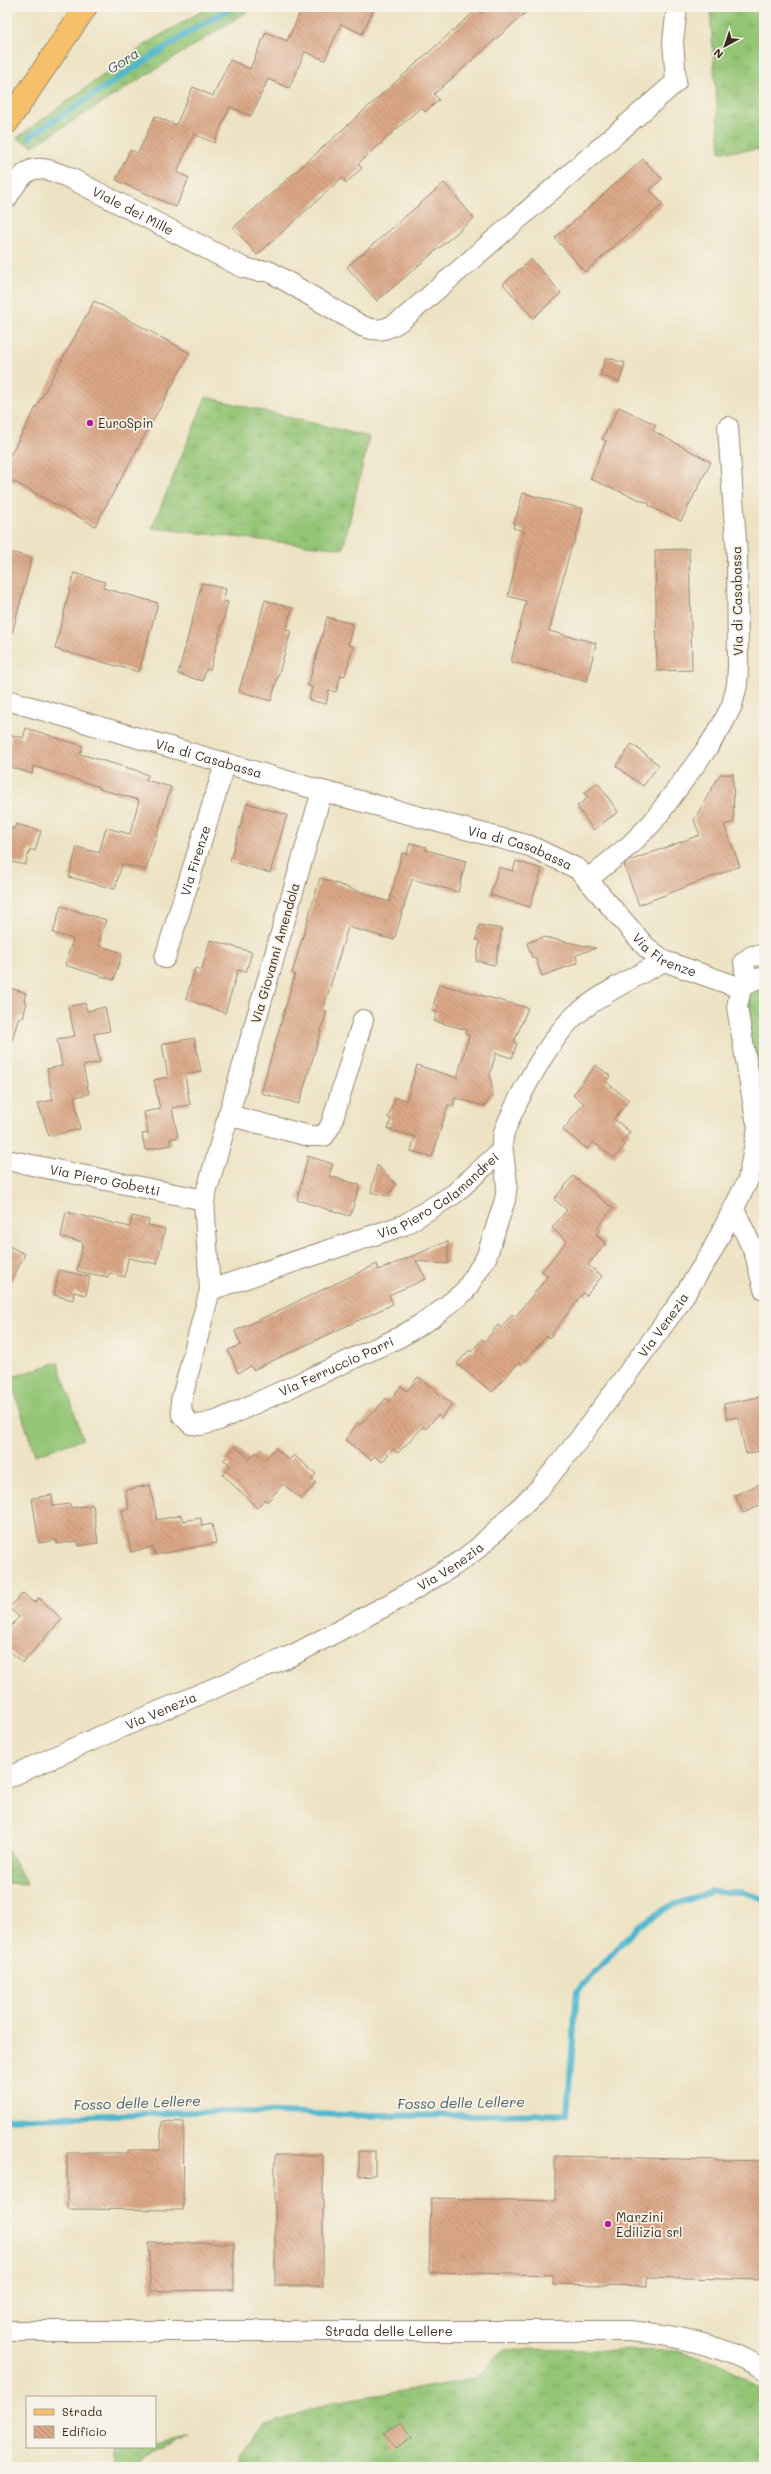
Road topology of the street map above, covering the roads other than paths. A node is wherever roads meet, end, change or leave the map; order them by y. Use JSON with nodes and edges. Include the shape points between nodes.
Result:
{"nodes":[{"id":1,"x":86,"y":7,"type":"edge"},
{"id":2,"x":677,"y":7,"type":"edge"},
{"id":3,"x":7,"y":123,"type":"edge"},
{"id":4,"x":7,"y":198,"type":"edge"},
{"id":5,"x":728,"y":427,"type":"dead end"},
{"id":6,"x":7,"y":700,"type":"edge"},
{"id":7,"x":225,"y":764,"type":"junction"},
{"id":8,"x":322,"y":791,"type":"junction"},
{"id":9,"x":588,"y":879,"type":"junction"},
{"id":10,"x":764,"y":955,"type":"edge"},
{"id":11,"x":166,"y":958,"type":"dead end"},
{"id":12,"x":664,"y":961,"type":"junction"},
{"id":13,"x":752,"y":982,"type":"edge"},
{"id":14,"x":363,"y":1020,"type":"dead end"},
{"id":15,"x":228,"y":1115,"type":"junction"},
{"id":16,"x":761,"y":1135,"type":"edge"},
{"id":17,"x":502,"y":1150,"type":"junction"},
{"id":18,"x":7,"y":1160,"type":"edge"},
{"id":19,"x":764,"y":1166,"type":"edge"},
{"id":20,"x":748,"y":1180,"type":"junction"},
{"id":21,"x":204,"y":1200,"type":"junction"},
{"id":22,"x":734,"y":1209,"type":"junction"},
{"id":23,"x":764,"y":1289,"type":"edge"},
{"id":24,"x":210,"y":1290,"type":"junction"},
{"id":25,"x":7,"y":1778,"type":"edge"},
{"id":26,"x":7,"y":2331,"type":"edge"},
{"id":27,"x":764,"y":2369,"type":"edge"}],
"edges":[{"from":1,"to":3,"type":"main road"},
{"from":2,"to":4,"type":"street","name":"Viale dei Mille","via":[[673,42],[676,82],[391,327],[376,330],[362,326],[269,270],[256,271],[242,267],[79,182],[50,170],[36,169],[23,173]]},
{"from":5,"to":9,"type":"street","name":"Via di Casabassa","via":[[737,556],[738,658],[737,685],[732,705],[708,747],[652,823],[630,845]]},
{"from":6,"to":7,"type":"street","name":"Via di Casabassa"},
{"from":7,"to":8,"type":"street","name":"Via di Casabassa"},
{"from":7,"to":11,"type":"street","name":"Via Firenze"},
{"from":8,"to":9,"type":"street","name":"Via di Casabassa","via":[[517,842],[567,862]]},
{"from":8,"to":15,"type":"street","name":"Via Giovanni Amendola"},
{"from":9,"to":12,"type":"street","name":"Via Firenze","via":[[646,947]]},
{"from":10,"to":13,"type":"street","via":[[752,956],[744,962],[745,970]]},
{"from":12,"to":13,"type":"street","name":"Via Firenze"},
{"from":12,"to":17,"type":"street","name":"Via Piero Calamandrei","via":[[585,1008],[559,1032],[506,1126]]},
{"from":13,"to":16,"type":"street","via":[[736,1007]]},
{"from":14,"to":15,"type":"street","via":[[331,1125],[324,1136],[309,1136]]},
{"from":15,"to":21,"type":"street","name":"Via Giovanni Amendola"},
{"from":16,"to":20,"type":"street","name":"Via Venezia"},
{"from":17,"to":24,"type":"street","name":"Via Piero Calamandrei","via":[[454,1194],[404,1225]]},
{"from":17,"to":24,"type":"street","name":"Via Ferruccio Parri","via":[[506,1193],[494,1240],[481,1268],[456,1299],[416,1327],[372,1350],[219,1420],[195,1425],[184,1419],[180,1407]]},
{"from":18,"to":21,"type":"street","name":"Via Piero Gobetti"},
{"from":19,"to":20,"type":"street","name":"Via Venezia"},
{"from":20,"to":22,"type":"street","name":"Via Venezia"},
{"from":21,"to":24,"type":"street"},
{"from":22,"to":23,"type":"street","via":[[755,1254]]},
{"from":22,"to":25,"type":"street","name":"Via Venezia","via":[[711,1253],[678,1305],[580,1438],[530,1500],[478,1548],[416,1589],[295,1654]]},
{"from":26,"to":27,"type":"street","name":"Strada delle Lellere","via":[[629,2331],[710,2344]]}]}
